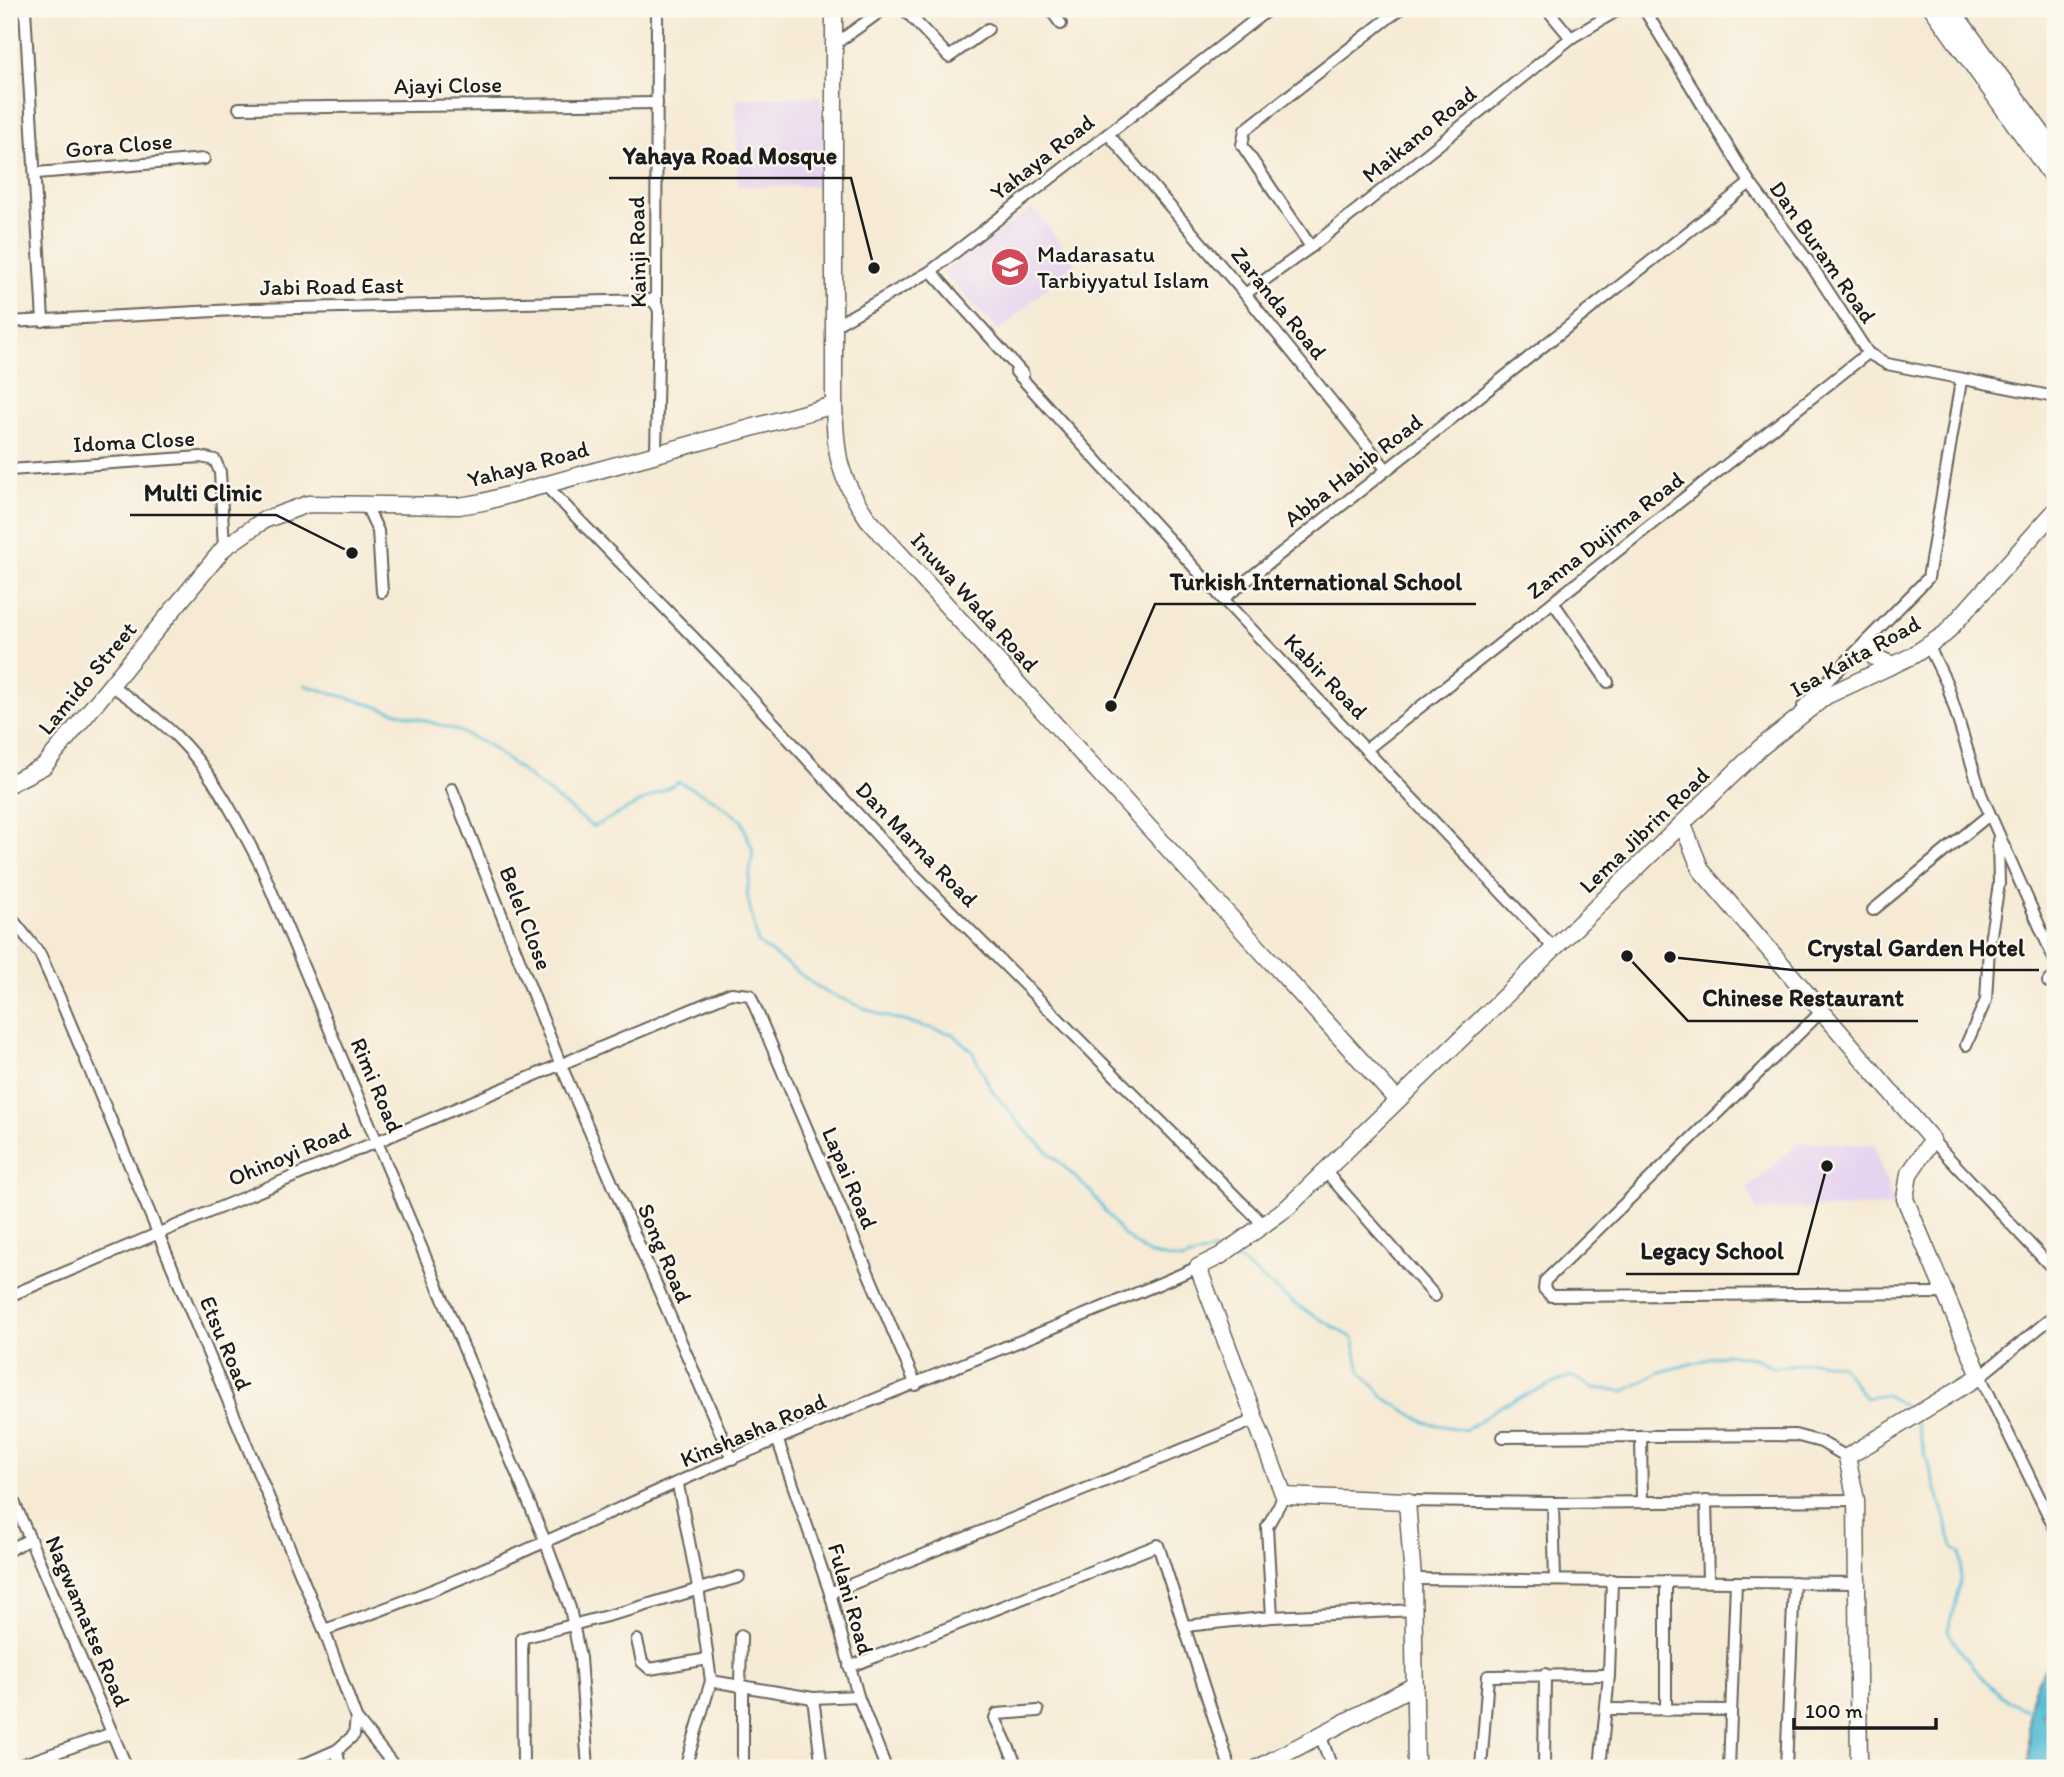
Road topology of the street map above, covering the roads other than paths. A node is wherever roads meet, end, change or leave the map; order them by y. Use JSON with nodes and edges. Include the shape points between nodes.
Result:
{"nodes":[{"id":1,"x":25,"y":9,"type":"edge"},
{"id":2,"x":657,"y":9,"type":"edge"},
{"id":3,"x":834,"y":9,"type":"edge"},
{"id":4,"x":884,"y":9,"type":"edge"},
{"id":5,"x":904,"y":9,"type":"edge"},
{"id":6,"x":1050,"y":9,"type":"edge"},
{"id":7,"x":1269,"y":9,"type":"edge"},
{"id":8,"x":1400,"y":9,"type":"edge"},
{"id":9,"x":1547,"y":9,"type":"edge"},
{"id":10,"x":1620,"y":9,"type":"edge"},
{"id":11,"x":1644,"y":9,"type":"edge"},
{"id":12,"x":1934,"y":9,"type":"edge"},
{"id":13,"x":1950,"y":9,"type":"edge"},
{"id":14,"x":1061,"y":24,"type":"dead end"},
{"id":15,"x":988,"y":29,"type":"dead end"},
{"id":16,"x":1571,"y":38,"type":"junction"},
{"id":17,"x":835,"y":44,"type":"junction"},
{"id":18,"x":657,"y":103,"type":"junction"},
{"id":19,"x":239,"y":108,"type":"dead end"},
{"id":20,"x":2018,"y":112,"type":"junction"},
{"id":21,"x":1108,"y":134,"type":"junction"},
{"id":22,"x":2055,"y":153,"type":"edge"},
{"id":23,"x":204,"y":159,"type":"dead end"},
{"id":24,"x":37,"y":173,"type":"junction"},
{"id":25,"x":2055,"y":179,"type":"edge"},
{"id":26,"x":1750,"y":183,"type":"junction"},
{"id":27,"x":1311,"y":247,"type":"junction"},
{"id":28,"x":932,"y":271,"type":"junction"},
{"id":29,"x":1245,"y":295,"type":"junction"},
{"id":30,"x":656,"y":304,"type":"junction"},
{"id":31,"x":43,"y":321,"type":"junction"},
{"id":32,"x":9,"y":322,"type":"edge"},
{"id":33,"x":834,"y":326,"type":"junction"},
{"id":34,"x":1868,"y":353,"type":"junction"},
{"id":35,"x":1016,"y":372,"type":"dead end"},
{"id":36,"x":1961,"y":381,"type":"junction"},
{"id":37,"x":2055,"y":397,"type":"edge"},
{"id":38,"x":834,"y":405,"type":"junction"},
{"id":39,"x":656,"y":453,"type":"junction"},
{"id":40,"x":9,"y":470,"type":"edge"},
{"id":41,"x":1387,"y":470,"type":"junction"},
{"id":42,"x":546,"y":486,"type":"junction"},
{"id":43,"x":365,"y":503,"type":"junction"},
{"id":44,"x":2055,"y":511,"type":"edge"},
{"id":45,"x":224,"y":548,"type":"junction"},
{"id":46,"x":205,"y":571,"type":"joint"},
{"id":47,"x":382,"y":592,"type":"dead end"},
{"id":48,"x":1223,"y":599,"type":"junction"},
{"id":49,"x":1553,"y":602,"type":"junction"},
{"id":50,"x":1867,"y":643,"type":"junction"},
{"id":51,"x":1928,"y":645,"type":"junction"},
{"id":52,"x":1893,"y":665,"type":"junction"},
{"id":53,"x":1608,"y":682,"type":"dead end"},
{"id":54,"x":111,"y":685,"type":"junction"},
{"id":55,"x":1760,"y":748,"type":"junction"},
{"id":56,"x":1367,"y":749,"type":"junction"},
{"id":57,"x":9,"y":784,"type":"edge"},
{"id":58,"x":452,"y":789,"type":"dead end"},
{"id":59,"x":1989,"y":815,"type":"junction"},
{"id":60,"x":1684,"y":825,"type":"junction"},
{"id":61,"x":1998,"y":837,"type":"junction"},
{"id":62,"x":1872,"y":910,"type":"dead end"},
{"id":63,"x":9,"y":915,"type":"edge"},
{"id":64,"x":1554,"y":948,"type":"junction"},
{"id":65,"x":2055,"y":961,"type":"edge"},
{"id":66,"x":741,"y":992,"type":"joint"},
{"id":67,"x":1822,"y":1011,"type":"junction"},
{"id":68,"x":1966,"y":1045,"type":"dead end"},
{"id":69,"x":560,"y":1063,"type":"junction"},
{"id":70,"x":1396,"y":1100,"type":"junction"},
{"id":71,"x":378,"y":1140,"type":"junction"},
{"id":72,"x":1932,"y":1140,"type":"junction"},
{"id":73,"x":1325,"y":1171,"type":"junction"},
{"id":74,"x":1263,"y":1224,"type":"junction"},
{"id":75,"x":156,"y":1232,"type":"junction"},
{"id":76,"x":2054,"y":1263,"type":"edge"},
{"id":77,"x":1198,"y":1266,"type":"junction"},
{"id":78,"x":1942,"y":1293,"type":"junction"},
{"id":79,"x":9,"y":1296,"type":"edge"},
{"id":80,"x":1435,"y":1296,"type":"dead end"},
{"id":81,"x":2055,"y":1315,"type":"edge"},
{"id":82,"x":1980,"y":1376,"type":"junction"},
{"id":83,"x":916,"y":1385,"type":"junction"},
{"id":84,"x":1255,"y":1420,"type":"junction"},
{"id":85,"x":1641,"y":1436,"type":"junction"},
{"id":86,"x":1503,"y":1437,"type":"dead end"},
{"id":87,"x":778,"y":1441,"type":"junction"},
{"id":88,"x":1847,"y":1457,"type":"junction"},
{"id":89,"x":732,"y":1459,"type":"junction"},
{"id":90,"x":678,"y":1485,"type":"junction"},
{"id":91,"x":9,"y":1490,"type":"edge"},
{"id":92,"x":1284,"y":1496,"type":"junction"},
{"id":93,"x":1856,"y":1500,"type":"junction"},
{"id":94,"x":1407,"y":1501,"type":"junction"},
{"id":95,"x":1706,"y":1501,"type":"junction"},
{"id":96,"x":1642,"y":1502,"type":"junction"},
{"id":97,"x":1553,"y":1503,"type":"junction"},
{"id":98,"x":2055,"y":1529,"type":"edge"},
{"id":99,"x":30,"y":1539,"type":"junction"},
{"id":100,"x":545,"y":1541,"type":"junction"},
{"id":101,"x":9,"y":1550,"type":"edge"},
{"id":102,"x":739,"y":1577,"type":"dead end"},
{"id":103,"x":1413,"y":1579,"type":"junction"},
{"id":104,"x":1555,"y":1580,"type":"junction"},
{"id":105,"x":1612,"y":1580,"type":"junction"},
{"id":106,"x":1708,"y":1580,"type":"junction"},
{"id":107,"x":1666,"y":1581,"type":"junction"},
{"id":108,"x":1736,"y":1581,"type":"junction"},
{"id":109,"x":1794,"y":1582,"type":"junction"},
{"id":110,"x":1857,"y":1583,"type":"junction"},
{"id":111,"x":698,"y":1587,"type":"junction"},
{"id":112,"x":830,"y":1593,"type":"junction"},
{"id":113,"x":1414,"y":1610,"type":"junction"},
{"id":114,"x":1272,"y":1617,"type":"junction"},
{"id":115,"x":573,"y":1625,"type":"junction"},
{"id":116,"x":1185,"y":1626,"type":"junction"},
{"id":117,"x":324,"y":1630,"type":"junction"},
{"id":118,"x":741,"y":1636,"type":"dead end"},
{"id":119,"x":637,"y":1640,"type":"dead end"},
{"id":120,"x":708,"y":1659,"type":"junction"},
{"id":121,"x":849,"y":1667,"type":"junction"},
{"id":122,"x":1545,"y":1674,"type":"junction"},
{"id":123,"x":1609,"y":1675,"type":"junction"},
{"id":124,"x":710,"y":1681,"type":"junction"},
{"id":125,"x":1415,"y":1685,"type":"junction"},
{"id":126,"x":742,"y":1687,"type":"junction"},
{"id":127,"x":858,"y":1696,"type":"junction"},
{"id":128,"x":813,"y":1698,"type":"junction"},
{"id":129,"x":1606,"y":1709,"type":"junction"},
{"id":130,"x":1666,"y":1709,"type":"junction"},
{"id":131,"x":1731,"y":1710,"type":"junction"},
{"id":132,"x":1038,"y":1711,"type":"dead end"},
{"id":133,"x":356,"y":1718,"type":"junction"},
{"id":134,"x":112,"y":1733,"type":"junction"},
{"id":135,"x":1320,"y":1734,"type":"junction"},
{"id":136,"x":337,"y":1750,"type":"junction"},
{"id":137,"x":12,"y":1768,"type":"edge"},
{"id":138,"x":127,"y":1768,"type":"edge"},
{"id":139,"x":296,"y":1768,"type":"edge"},
{"id":140,"x":340,"y":1768,"type":"edge"},
{"id":141,"x":396,"y":1768,"type":"edge"},
{"id":142,"x":523,"y":1768,"type":"edge"},
{"id":143,"x":588,"y":1768,"type":"edge"},
{"id":144,"x":685,"y":1768,"type":"edge"},
{"id":145,"x":743,"y":1768,"type":"edge"},
{"id":146,"x":822,"y":1768,"type":"edge"},
{"id":147,"x":886,"y":1768,"type":"edge"},
{"id":148,"x":1018,"y":1768,"type":"edge"},
{"id":149,"x":1230,"y":1768,"type":"edge"},
{"id":150,"x":1258,"y":1768,"type":"edge"},
{"id":151,"x":1332,"y":1768,"type":"edge"},
{"id":152,"x":1416,"y":1768,"type":"edge"},
{"id":153,"x":1481,"y":1768,"type":"edge"},
{"id":154,"x":1544,"y":1768,"type":"edge"},
{"id":155,"x":1600,"y":1768,"type":"edge"},
{"id":156,"x":1729,"y":1768,"type":"edge"},
{"id":157,"x":1786,"y":1768,"type":"edge"},
{"id":158,"x":1859,"y":1768,"type":"edge"}],
"edges":[{"from":1,"to":24,"type":"street"},
{"from":2,"to":18,"type":"street","name":"Kainji Road"},
{"from":3,"to":17,"type":"street","name":"Inuwa Wada Road"},
{"from":4,"to":17,"type":"street"},
{"from":5,"to":15,"type":"street","via":[[949,57]]},
{"from":6,"to":14,"type":"street"},
{"from":7,"to":21,"type":"street","name":"Yahaya Road"},
{"from":8,"to":27,"type":"street","via":[[1241,136],[1242,145]]},
{"from":9,"to":16,"type":"street"},
{"from":10,"to":16,"type":"street","name":"Maikano Road"},
{"from":11,"to":26,"type":"street","name":"Dan Buram Road"},
{"from":12,"to":20,"type":"main road"},
{"from":13,"to":20,"type":"main road"},
{"from":16,"to":27,"type":"street","name":"Maikano Road"},
{"from":17,"to":33,"type":"street","name":"Inuwa Wada Road"},
{"from":18,"to":19,"type":"street","name":"Ajayi Close"},
{"from":18,"to":30,"type":"street","name":"Kainji Road"},
{"from":20,"to":22,"type":"main road"},
{"from":20,"to":25,"type":"main road"},
{"from":21,"to":28,"type":"street","name":"Yahaya Road"},
{"from":21,"to":29,"type":"street","name":"Zaranda Road"},
{"from":23,"to":24,"type":"street","name":"Gora Close"},
{"from":24,"to":31,"type":"street"},
{"from":26,"to":34,"type":"street","name":"Dan Buram Road"},
{"from":26,"to":41,"type":"street","name":"Abba Habib Road"},
{"from":27,"to":29,"type":"street","name":"Maikano Road"},
{"from":28,"to":33,"type":"street","name":"Yahaya Road"},
{"from":28,"to":48,"type":"street","name":"Kabir Road"},
{"from":29,"to":41,"type":"street","name":"Zaranda Road"},
{"from":30,"to":31,"type":"street","name":"Jabi Road East","via":[[651,300],[253,309]]},
{"from":30,"to":39,"type":"street","name":"Kainji Road"},
{"from":31,"to":32,"type":"street","name":"Jabi Road East"},
{"from":33,"to":38,"type":"street","name":"Inuwa Wada Road"},
{"from":34,"to":36,"type":"street","name":"Dan Buram Road","via":[[1887,364]]},
{"from":34,"to":49,"type":"street","name":"Zanna Dujima Road"},
{"from":35,"to":48,"type":"street"},
{"from":36,"to":37,"type":"street","name":"Dan Buram Road"},
{"from":36,"to":50,"type":"street","name":"Lema Jibrin Road","via":[[1928,578]]},
{"from":38,"to":39,"type":"street","name":"Yahaya Road"},
{"from":38,"to":70,"type":"street","name":"Inuwa Wada Road","via":[[835,450],[846,487],[868,519]]},
{"from":39,"to":42,"type":"street","name":"Yahaya Road"},
{"from":40,"to":45,"type":"street","name":"Idoma Close","via":[[201,457],[215,460],[220,472]]},
{"from":41,"to":48,"type":"street","name":"Abba Habib Road"},
{"from":42,"to":43,"type":"street","name":"Yahaya Road","via":[[459,506]]},
{"from":42,"to":74,"type":"street","name":"Dan Marna Road","via":[[900,859]]},
{"from":43,"to":45,"type":"street","name":"Yahaya Road","via":[[308,505],[285,511]]},
{"from":43,"to":47,"type":"street","via":[[378,531]]},
{"from":44,"to":51,"type":"street","name":"Isa Kaita Road","via":[[1945,634]]},
{"from":45,"to":46,"type":"street","name":"Yahaya Road"},
{"from":46,"to":54,"type":"street","name":"Lamido Street"},
{"from":48,"to":56,"type":"street","name":"Kabir Road"},
{"from":49,"to":53,"type":"street"},
{"from":49,"to":56,"type":"street","name":"Zanna Dujima Road"},
{"from":50,"to":52,"type":"street","via":[[1874,657]]},
{"from":50,"to":55,"type":"street","name":"Lema Jibrin Road"},
{"from":51,"to":52,"type":"street","name":"Isa Kaita Road"},
{"from":51,"to":59,"type":"street","via":[[1947,684]]},
{"from":52,"to":55,"type":"street","name":"Isa Kaita Road","via":[[1826,696]]},
{"from":54,"to":57,"type":"street","name":"Lamido Street","via":[[44,766]]},
{"from":54,"to":71,"type":"street","name":"Rimi Road","via":[[176,736],[237,820]]},
{"from":55,"to":60,"type":"street","name":"Lema Jibrin Road"},
{"from":56,"to":64,"type":"street","name":"Kabir Road"},
{"from":58,"to":69,"type":"street","name":"Belel Close"},
{"from":59,"to":61,"type":"street"},
{"from":59,"to":62,"type":"street"},
{"from":60,"to":64,"type":"street","name":"Lema Jibrin Road"},
{"from":60,"to":67,"type":"street","via":[[1701,870]]},
{"from":61,"to":65,"type":"street"},
{"from":61,"to":68,"type":"street","via":[[1999,884],[1986,1000]]},
{"from":63,"to":75,"type":"street","name":"Etsu Road","via":[[40,954]]},
{"from":64,"to":70,"type":"street","name":"Lema Jibrin Road"},
{"from":66,"to":69,"type":"street","name":"Ohinoyi Road"},
{"from":66,"to":83,"type":"street","name":"Lapai Road","via":[[750,995]]},
{"from":67,"to":72,"type":"street"},
{"from":67,"to":78,"type":"street","via":[[1545,1281],[1544,1289],[1552,1296]]},
{"from":69,"to":71,"type":"street","name":"Ohinoyi Road"},
{"from":69,"to":89,"type":"street","name":"Song Road"},
{"from":70,"to":73,"type":"street","name":"Lema Jibrin Road"},
{"from":71,"to":75,"type":"street","name":"Ohinoyi Road"},
{"from":71,"to":100,"type":"street","name":"Rimi Road"},
{"from":72,"to":76,"type":"street"},
{"from":72,"to":78,"type":"street","via":[[1909,1174],[1905,1199]]},
{"from":73,"to":74,"type":"street","name":"Lema Jibrin Road","via":[[1288,1208]]},
{"from":73,"to":80,"type":"street"},
{"from":74,"to":77,"type":"street","name":"Lema Jibrin Road","via":[[1220,1256]]},
{"from":75,"to":79,"type":"street","name":"Ohinoyi Road"},
{"from":75,"to":117,"type":"street","name":"Etsu Road"},
{"from":77,"to":83,"type":"street","name":"Kinshasha Road"},
{"from":77,"to":84,"type":"street"},
{"from":78,"to":82,"type":"street"},
{"from":81,"to":82,"type":"street"},
{"from":82,"to":88,"type":"street"},
{"from":82,"to":98,"type":"street"},
{"from":83,"to":87,"type":"street","name":"Kinshasha Road"},
{"from":84,"to":92,"type":"street"},
{"from":84,"to":112,"type":"street"},
{"from":85,"to":86,"type":"street"},
{"from":85,"to":88,"type":"street","via":[[1795,1435],[1821,1442]]},
{"from":85,"to":96,"type":"street"},
{"from":87,"to":89,"type":"street","name":"Kinshasha Road"},
{"from":87,"to":112,"type":"street","name":"Fulani Road"},
{"from":88,"to":93,"type":"street"},
{"from":89,"to":90,"type":"street","name":"Kinshasha Road"},
{"from":90,"to":100,"type":"street","name":"Kinshasha Road"},
{"from":90,"to":111,"type":"street"},
{"from":91,"to":99,"type":"street","name":"Nagwamatse Road"},
{"from":92,"to":94,"type":"street"},
{"from":92,"to":114,"type":"street","via":[[1266,1527]]},
{"from":93,"to":95,"type":"street"},
{"from":93,"to":110,"type":"street"},
{"from":94,"to":97,"type":"street"},
{"from":94,"to":103,"type":"street"},
{"from":95,"to":96,"type":"street"},
{"from":95,"to":106,"type":"street"},
{"from":96,"to":97,"type":"street"},
{"from":97,"to":104,"type":"street"},
{"from":99,"to":101,"type":"street"},
{"from":99,"to":134,"type":"street","name":"Nagwamatse Road"},
{"from":100,"to":115,"type":"street","name":"Rimi Road"},
{"from":100,"to":117,"type":"street","name":"Kinshasha Road","via":[[376,1613]]},
{"from":102,"to":111,"type":"street"},
{"from":103,"to":104,"type":"street"},
{"from":103,"to":113,"type":"street"},
{"from":104,"to":105,"type":"street"},
{"from":105,"to":107,"type":"street"},
{"from":105,"to":123,"type":"street"},
{"from":106,"to":107,"type":"street"},
{"from":106,"to":108,"type":"street"},
{"from":107,"to":130,"type":"street"},
{"from":108,"to":109,"type":"street"},
{"from":108,"to":131,"type":"street"},
{"from":109,"to":110,"type":"street"},
{"from":109,"to":157,"type":"street"},
{"from":110,"to":158,"type":"street"},
{"from":111,"to":115,"type":"street"},
{"from":111,"to":120,"type":"street"},
{"from":112,"to":121,"type":"street","name":"Fulani Road"},
{"from":113,"to":114,"type":"street"},
{"from":113,"to":125,"type":"street"},
{"from":114,"to":116,"type":"street"},
{"from":115,"to":142,"type":"street","via":[[522,1638]]},
{"from":115,"to":143,"type":"street","name":"Rimi Road","via":[[580,1658]]},
{"from":116,"to":121,"type":"street","via":[[1158,1545]]},
{"from":116,"to":149,"type":"street"},
{"from":117,"to":133,"type":"street","name":"Etsu Road"},
{"from":118,"to":126,"type":"street"},
{"from":119,"to":120,"type":"street","via":[[642,1662],[650,1669]]},
{"from":120,"to":124,"type":"street"},
{"from":121,"to":127,"type":"street","name":"Fulani Road"},
{"from":122,"to":123,"type":"street"},
{"from":122,"to":153,"type":"street","via":[[1488,1675]]},
{"from":122,"to":154,"type":"street"},
{"from":123,"to":129,"type":"street"},
{"from":124,"to":126,"type":"street"},
{"from":124,"to":144,"type":"street"},
{"from":125,"to":135,"type":"street"},
{"from":125,"to":152,"type":"street"},
{"from":126,"to":128,"type":"street"},
{"from":126,"to":145,"type":"street"},
{"from":127,"to":128,"type":"street"},
{"from":127,"to":147,"type":"street","name":"Fulani Road"},
{"from":128,"to":146,"type":"street"},
{"from":129,"to":130,"type":"street"},
{"from":129,"to":155,"type":"street"},
{"from":130,"to":131,"type":"street"},
{"from":131,"to":156,"type":"street"},
{"from":132,"to":148,"type":"street","via":[[997,1714],[995,1718]]},
{"from":133,"to":136,"type":"street","via":[[354,1735]]},
{"from":133,"to":141,"type":"street","name":"Etsu Road"},
{"from":134,"to":137,"type":"street"},
{"from":134,"to":138,"type":"street","name":"Nagwamatse Road"},
{"from":135,"to":150,"type":"street"},
{"from":135,"to":151,"type":"street"},
{"from":136,"to":139,"type":"street"},
{"from":136,"to":140,"type":"street"}]}
